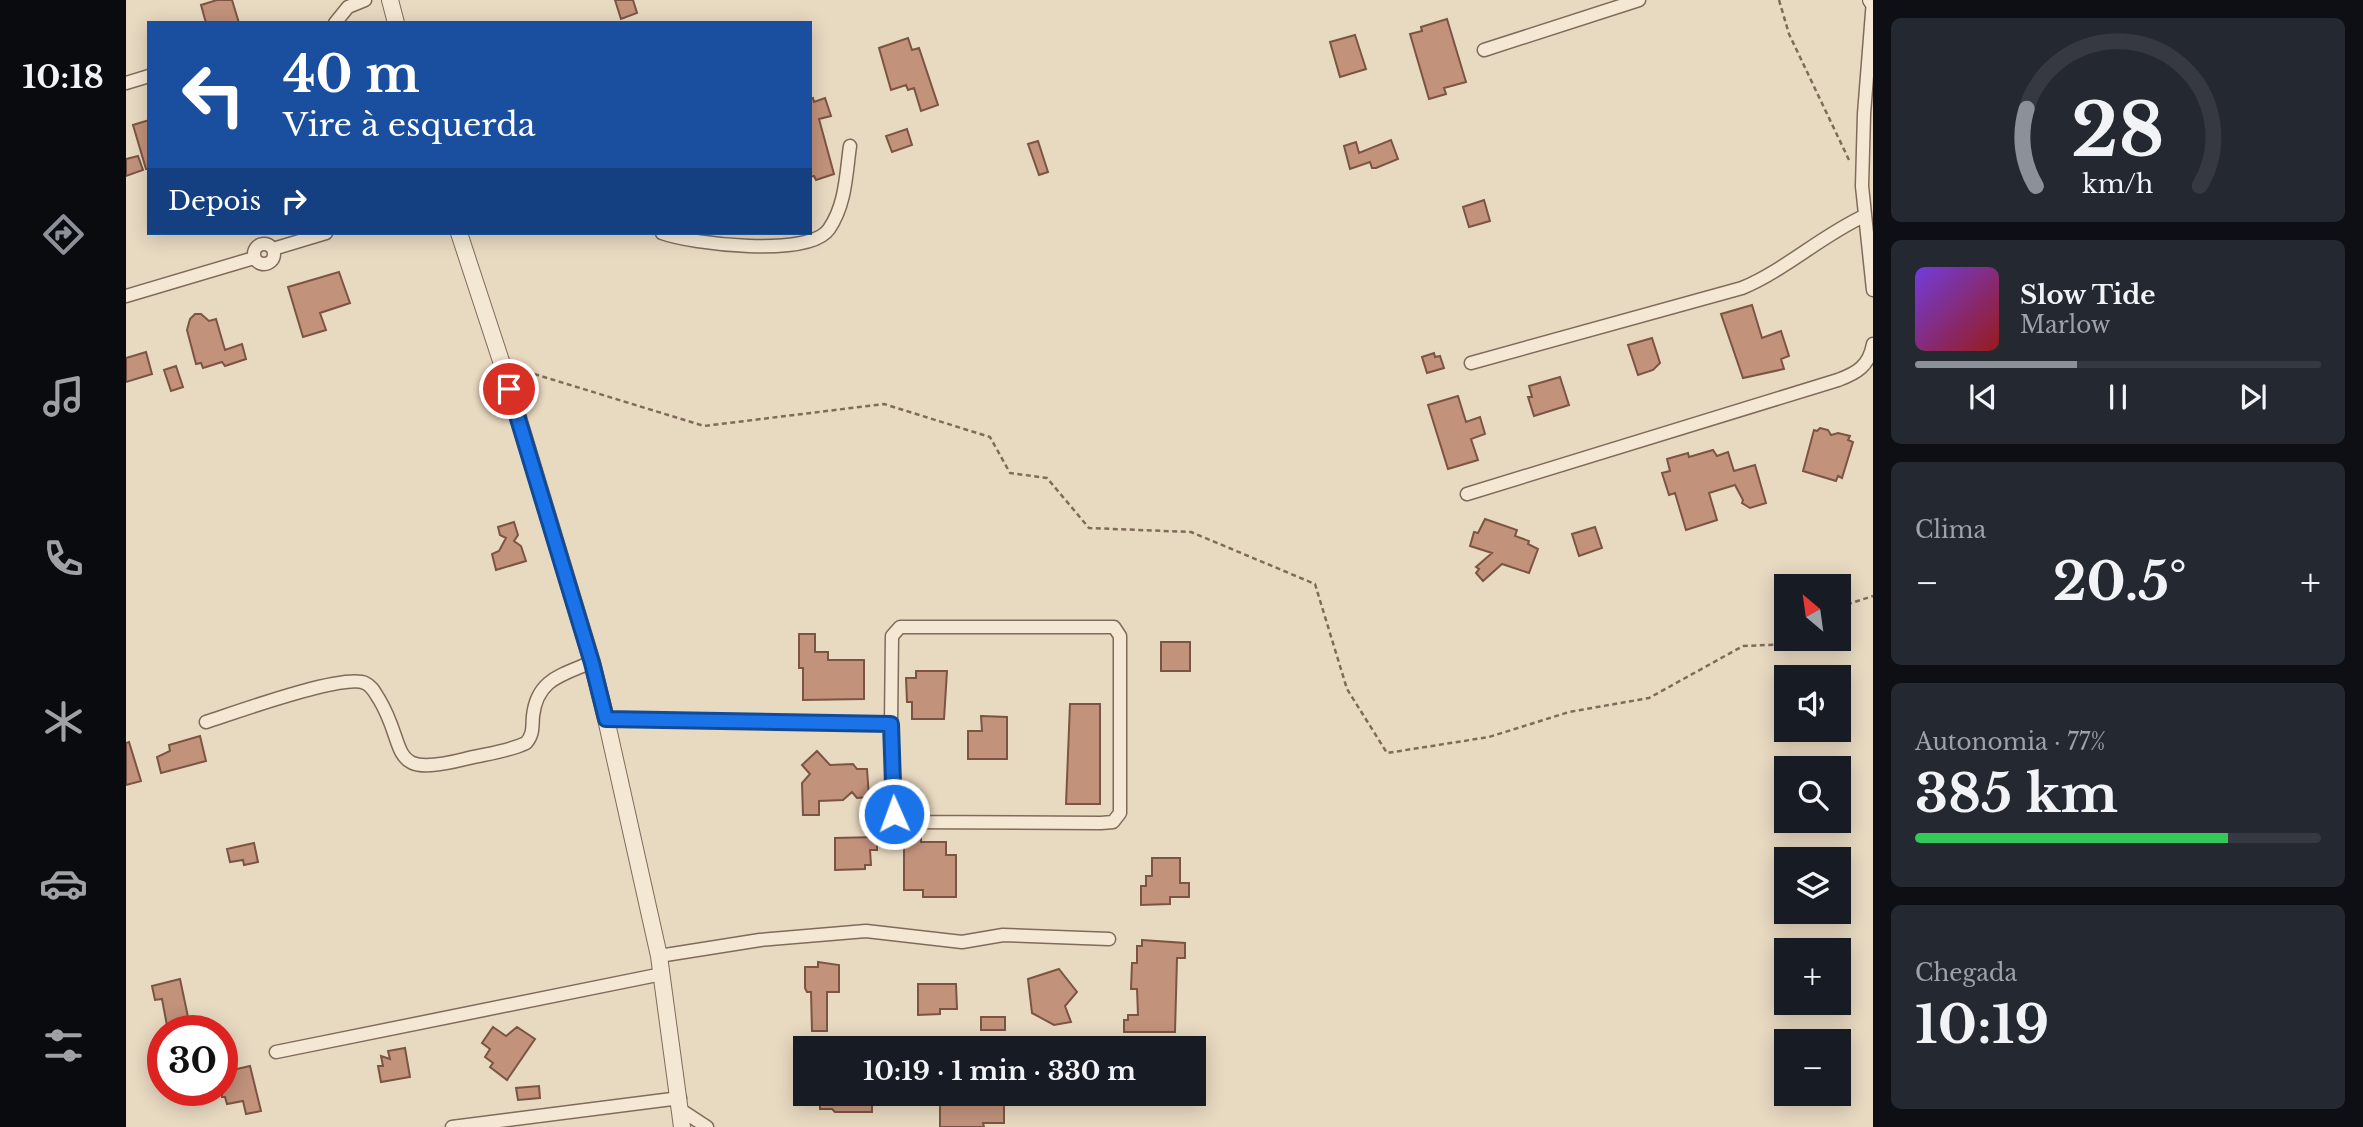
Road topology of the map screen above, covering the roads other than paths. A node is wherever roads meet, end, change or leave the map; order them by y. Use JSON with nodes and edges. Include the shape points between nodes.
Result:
{"nodes":[{"id":1,"x":365,"y":0,"type":"edge"},
{"id":2,"x":390,"y":0,"type":"edge"},
{"id":3,"x":1639,"y":0,"type":"edge"},
{"id":4,"x":1873,"y":0,"type":"edge"},
{"id":5,"x":337,"y":21,"type":"edge"},
{"id":6,"x":395,"y":21,"type":"edge"},
{"id":7,"x":1484,"y":50,"type":"dead end"},
{"id":8,"x":1871,"y":74,"type":"edge"},
{"id":9,"x":147,"y":77,"type":"edge"},
{"id":10,"x":126,"y":83,"type":"edge"},
{"id":11,"x":850,"y":146,"type":"dead end"},
{"id":12,"x":1864,"y":216,"type":"junction"},
{"id":13,"x":319,"y":235,"type":"edge"},
{"id":14,"x":460,"y":235,"type":"edge"},
{"id":15,"x":668,"y":235,"type":"edge"},
{"id":16,"x":1873,"y":290,"type":"edge"},
{"id":17,"x":126,"y":296,"type":"edge"},
{"id":18,"x":1873,"y":344,"type":"edge"},
{"id":19,"x":1471,"y":363,"type":"dead end"},
{"id":20,"x":1467,"y":494,"type":"dead end"},
{"id":21,"x":592,"y":663,"type":"junction"},
{"id":22,"x":606,"y":719,"type":"junction"},
{"id":23,"x":206,"y":722,"type":"dead end"},
{"id":24,"x":891,"y":724,"type":"junction"},
{"id":25,"x":1109,"y":939,"type":"dead end"},
{"id":26,"x":659,"y":956,"type":"junction"},
{"id":27,"x":662,"y":974,"type":"junction"},
{"id":28,"x":276,"y":1052,"type":"dead end"},
{"id":29,"x":680,"y":1104,"type":"junction"},
{"id":30,"x":452,"y":1127,"type":"edge"},
{"id":31,"x":682,"y":1127,"type":"edge"},
{"id":32,"x":708,"y":1127,"type":"edge"}],
"edges":[{"from":1,"to":5,"type":"street","via":[[348,7]]},
{"from":2,"to":6,"type":"street"},
{"from":3,"to":7,"type":"street"},
{"from":4,"to":8,"type":"street"},
{"from":8,"to":12,"type":"street","via":[[1864,126]]},
{"from":9,"to":10,"type":"street"},
{"from":11,"to":15,"type":"street","via":[[842,204],[828,231],[812,241],[757,247]]},
{"from":12,"to":16,"type":"street"},
{"from":12,"to":19,"type":"street","via":[[1742,288]]},
{"from":13,"to":17,"type":"street","via":[[273,249],[261,244],[254,258]]},
{"from":14,"to":21,"type":"street"},
{"from":18,"to":20,"type":"street","via":[[1867,361],[1852,375]]},
{"from":21,"to":22,"type":"street"},
{"from":21,"to":23,"type":"street","via":[[545,685],[526,743],[438,766],[420,767],[405,758],[373,689],[355,681],[332,683]]},
{"from":22,"to":24,"type":"street"},
{"from":22,"to":26,"type":"street"},
{"from":24,"to":24,"type":"street","via":[[892,636],[900,627],[1114,627],[1120,636],[1120,813],[1113,822],[1101,823],[903,822],[894,814]]},
{"from":25,"to":26,"type":"street","via":[[1003,935],[962,942],[866,931],[760,940]]},
{"from":26,"to":27,"type":"street"},
{"from":27,"to":28,"type":"street"},
{"from":27,"to":29,"type":"street"},
{"from":29,"to":30,"type":"street"},
{"from":29,"to":31,"type":"street"},
{"from":29,"to":32,"type":"street"}]}
